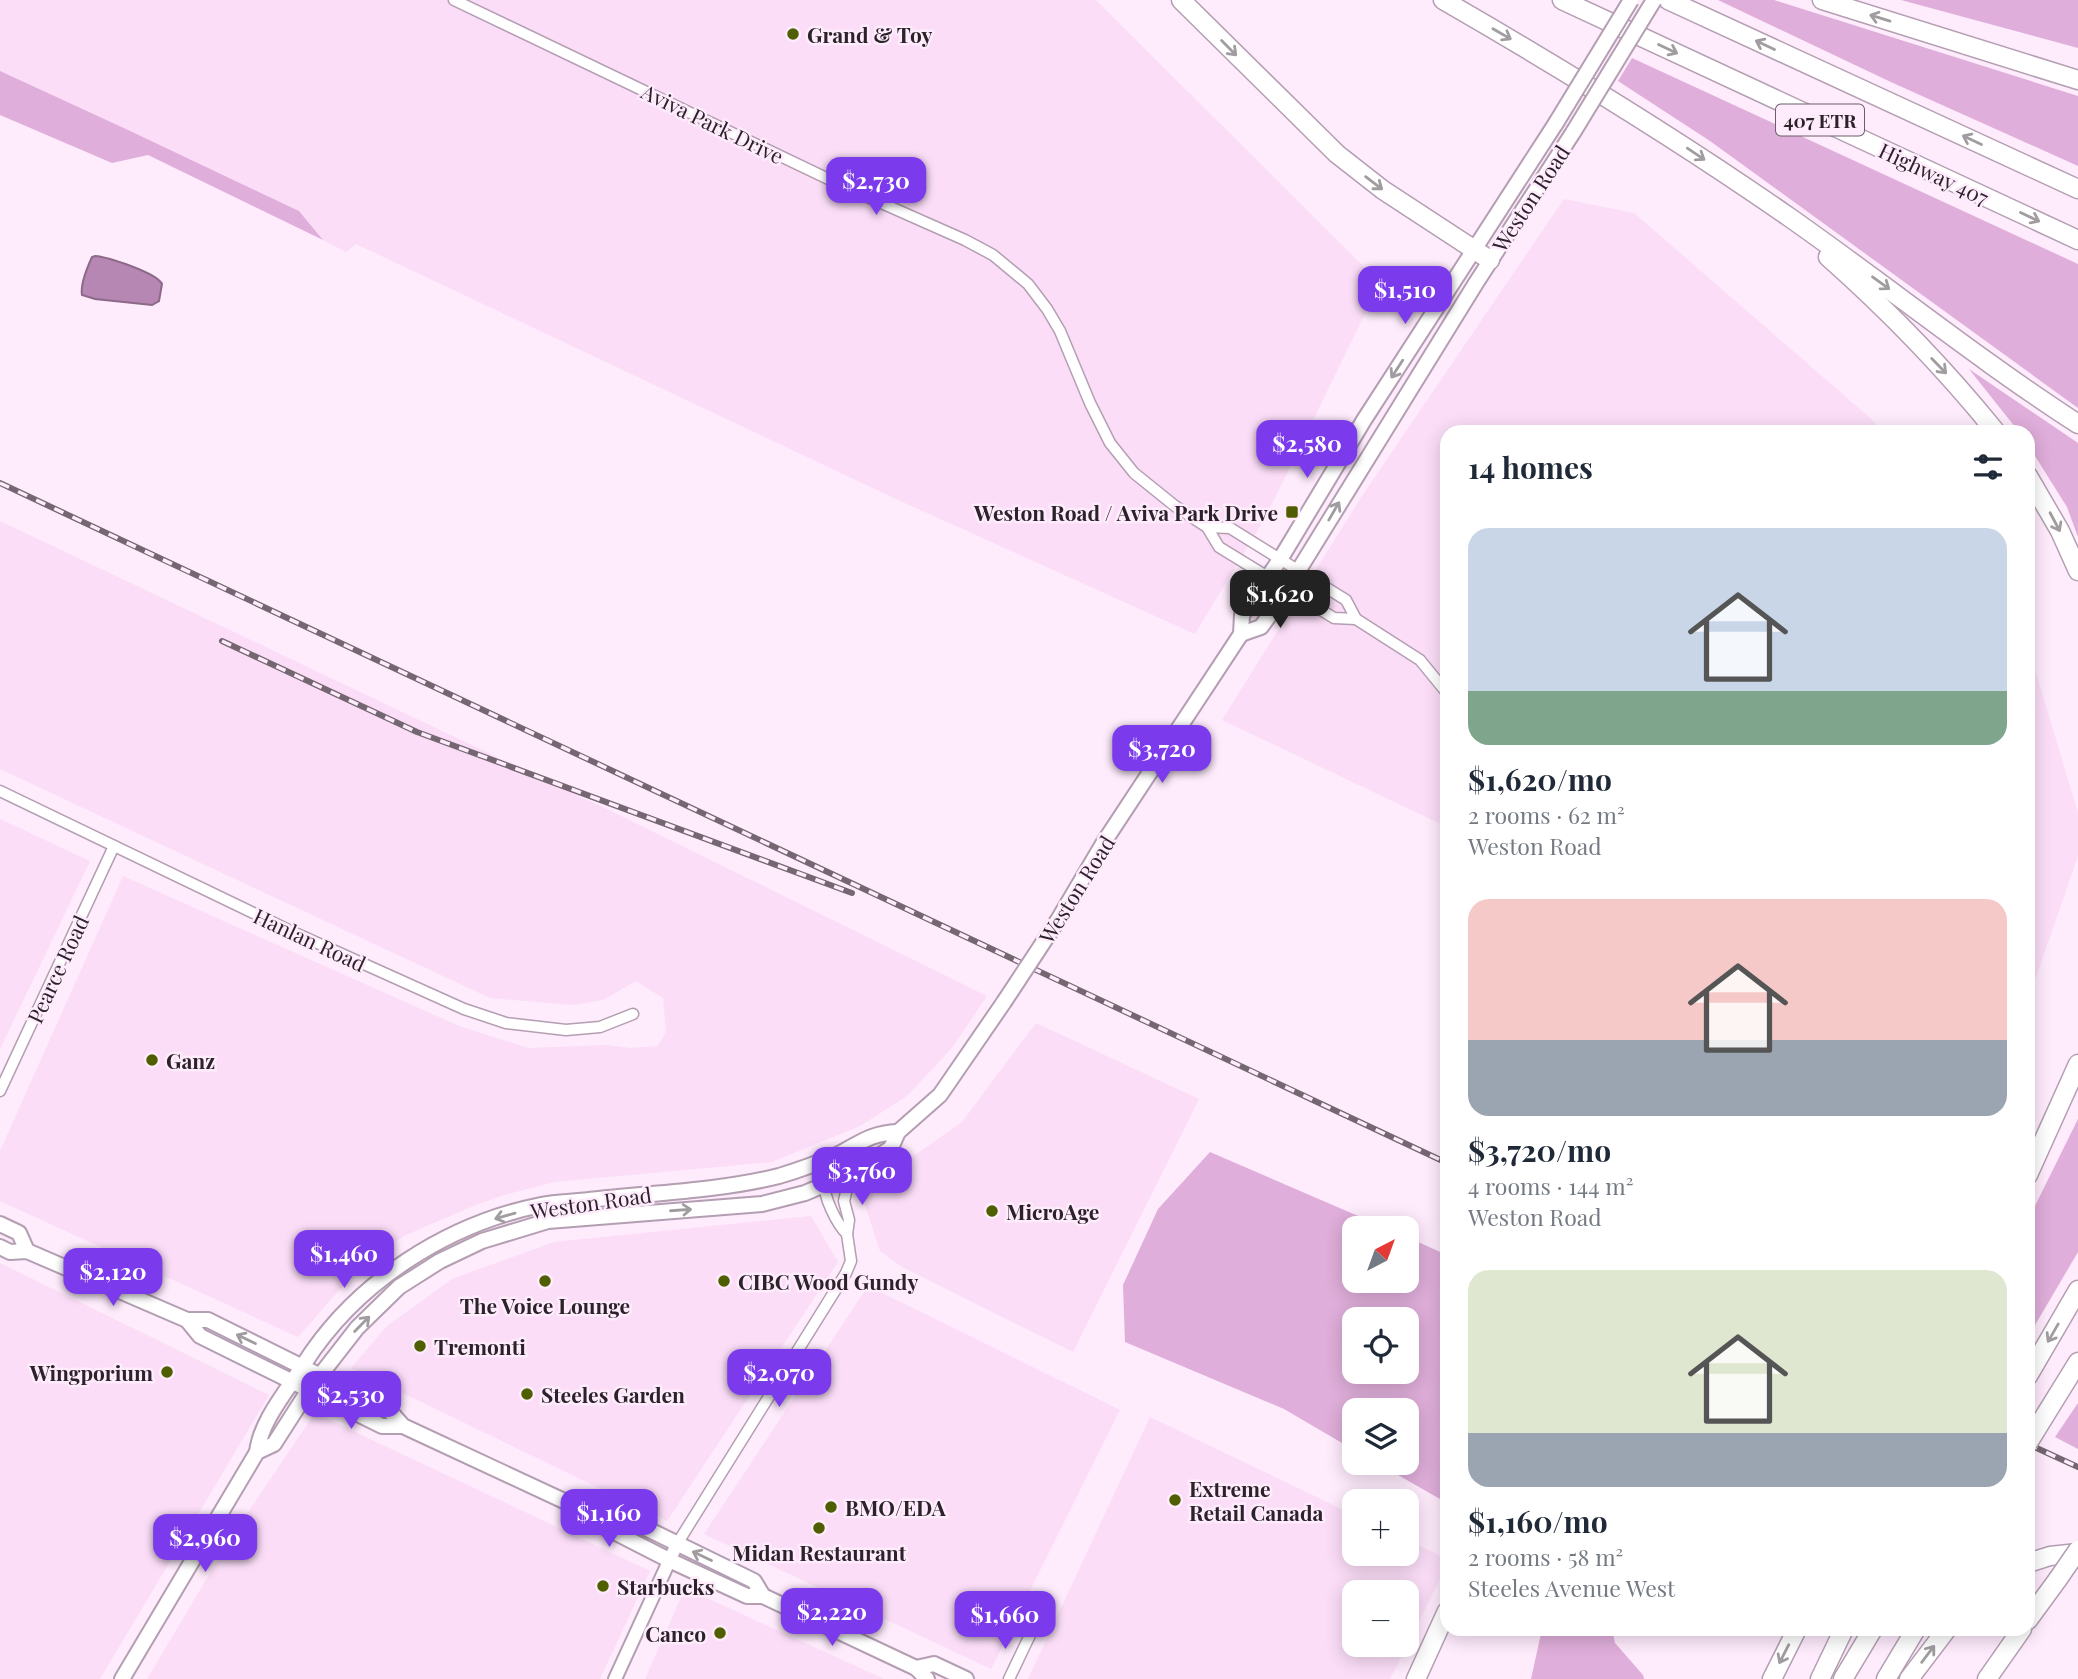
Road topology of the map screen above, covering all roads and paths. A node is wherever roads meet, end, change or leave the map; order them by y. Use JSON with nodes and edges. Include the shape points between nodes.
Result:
{"nodes":[{"id":1,"x":454,"y":0,"type":"edge"},
{"id":2,"x":1181,"y":0,"type":"edge"},
{"id":3,"x":1443,"y":0,"type":"edge"},
{"id":4,"x":1562,"y":0,"type":"edge"},
{"id":5,"x":1631,"y":0,"type":"edge"},
{"id":6,"x":1654,"y":0,"type":"edge"},
{"id":7,"x":1668,"y":0,"type":"edge"},
{"id":8,"x":1822,"y":0,"type":"edge"},
{"id":9,"x":1939,"y":36,"type":"junction"},
{"id":10,"x":2078,"y":69,"type":"edge"},
{"id":11,"x":2078,"y":80,"type":"edge"},
{"id":12,"x":1745,"y":188,"type":"junction"},
{"id":13,"x":2078,"y":189,"type":"edge"},
{"id":14,"x":2078,"y":240,"type":"edge"},
{"id":15,"x":1474,"y":250,"type":"junction"},
{"id":16,"x":1490,"y":260,"type":"junction"},
{"id":17,"x":2078,"y":424,"type":"edge"},
{"id":18,"x":1990,"y":425,"type":"edge"},
{"id":19,"x":2035,"y":488,"type":"edge"},
{"id":20,"x":1207,"y":527,"type":"junction"},
{"id":21,"x":1281,"y":558,"type":"junction"},
{"id":22,"x":1300,"y":570,"type":"junction"},
{"id":23,"x":2078,"y":571,"type":"edge"},
{"id":24,"x":1269,"y":576,"type":"junction"},
{"id":25,"x":1287,"y":588,"type":"junction"},
{"id":26,"x":1356,"y":619,"type":"junction"},
{"id":27,"x":1241,"y":635,"type":"junction"},
{"id":28,"x":1440,"y":684,"type":"edge"},
{"id":29,"x":0,"y":792,"type":"edge"},
{"id":30,"x":114,"y":846,"type":"junction"},
{"id":31,"x":633,"y":1014,"type":"dead end"},
{"id":32,"x":2078,"y":1063,"type":"edge"},
{"id":33,"x":2078,"y":1085,"type":"edge"},
{"id":34,"x":0,"y":1091,"type":"edge"},
{"id":35,"x":898,"y":1132,"type":"junction"},
{"id":36,"x":2043,"y":1145,"type":"junction"},
{"id":37,"x":836,"y":1155,"type":"junction"},
{"id":38,"x":2035,"y":1161,"type":"edge"},
{"id":39,"x":854,"y":1172,"type":"junction"},
{"id":40,"x":824,"y":1185,"type":"junction"},
{"id":41,"x":0,"y":1224,"type":"edge"},
{"id":42,"x":847,"y":1234,"type":"junction"},
{"id":43,"x":0,"y":1247,"type":"edge"},
{"id":44,"x":27,"y":1251,"type":"junction"},
{"id":45,"x":2078,"y":1290,"type":"edge"},
{"id":46,"x":187,"y":1320,"type":"junction"},
{"id":47,"x":2078,"y":1362,"type":"edge"},
{"id":48,"x":2035,"y":1364,"type":"edge"},
{"id":49,"x":302,"y":1367,"type":"junction"},
{"id":50,"x":319,"y":1377,"type":"junction"},
{"id":51,"x":292,"y":1383,"type":"junction"},
{"id":52,"x":308,"y":1391,"type":"junction"},
{"id":53,"x":403,"y":1426,"type":"junction"},
{"id":54,"x":2035,"y":1431,"type":"edge"},
{"id":55,"x":257,"y":1452,"type":"junction"},
{"id":56,"x":577,"y":1507,"type":"junction"},
{"id":57,"x":677,"y":1544,"type":"junction"},
{"id":58,"x":2078,"y":1551,"type":"edge"},
{"id":59,"x":669,"y":1560,"type":"junction"},
{"id":60,"x":2035,"y":1561,"type":"edge"},
{"id":61,"x":763,"y":1597,"type":"junction"},
{"id":62,"x":2035,"y":1610,"type":"edge"},
{"id":63,"x":1440,"y":1626,"type":"edge"},
{"id":64,"x":1030,"y":1635,"type":"dead end"},
{"id":65,"x":1794,"y":1636,"type":"edge"},
{"id":66,"x":1841,"y":1636,"type":"edge"},
{"id":67,"x":1869,"y":1636,"type":"edge"},
{"id":68,"x":1912,"y":1636,"type":"edge"},
{"id":69,"x":1942,"y":1636,"type":"edge"},
{"id":70,"x":2017,"y":1636,"type":"edge"},
{"id":71,"x":916,"y":1668,"type":"junction"},
{"id":72,"x":122,"y":1679,"type":"edge"},
{"id":73,"x":615,"y":1679,"type":"edge"},
{"id":74,"x":927,"y":1679,"type":"edge"},
{"id":75,"x":966,"y":1679,"type":"edge"},
{"id":76,"x":1009,"y":1679,"type":"edge"},
{"id":77,"x":1416,"y":1679,"type":"edge"},
{"id":78,"x":1772,"y":1679,"type":"edge"},
{"id":79,"x":1820,"y":1679,"type":"edge"},
{"id":80,"x":1843,"y":1679,"type":"edge"},
{"id":81,"x":1886,"y":1679,"type":"edge"},
{"id":82,"x":1909,"y":1679,"type":"edge"},
{"id":83,"x":1987,"y":1679,"type":"edge"}],
"edges":[{"from":1,"to":20,"type":"street","name":"Aviva Park Drive","via":[[993,255],[1028,284],[1060,331],[1110,443],[1134,473]]},
{"from":2,"to":15,"type":"highway","one_way":true,"via":[[1337,153],[1383,190]]},
{"from":3,"to":12,"type":"highway","one_way":true,"via":[[1606,96]]},
{"from":4,"to":14,"type":"highway","name":"Highway 407","number":"407 ETR","one_way":true},
{"from":5,"to":15,"type":"main road","name":"Weston Road","bridge":true},
{"from":6,"to":16,"type":"main road","name":"Weston Road","bridge":true},
{"from":13,"to":7,"type":"highway","number":"407 ETR","one_way":true},
{"from":9,"to":8,"type":"highway","one_way":true},
{"from":9,"to":10,"type":"highway"},
{"from":9,"to":11,"type":"highway"},
{"from":12,"to":17,"type":"highway","one_way":true},
{"from":12,"to":18,"type":"highway","one_way":true,"via":[[1853,279],[1952,379]]},
{"from":15,"to":16,"type":"highway"},
{"from":15,"to":21,"type":"main road","name":"Weston Road","one_way":true},
{"from":22,"to":16,"type":"main road","name":"Weston Road","one_way":true},
{"from":19,"to":23,"type":"highway","one_way":true},
{"from":20,"to":21,"type":"street","name":"Aviva Park Drive","via":[[1230,528]]},
{"from":20,"to":24,"type":"street","name":"Aviva Park Drive","via":[[1219,547]]},
{"from":21,"to":22,"type":"street","name":"Aviva Park Drive"},
{"from":21,"to":24,"type":"main road","name":"Weston Road"},
{"from":22,"to":25,"type":"main road","name":"Weston Road"},
{"from":22,"to":26,"type":"street","name":"Aviva Park Drive","via":[[1346,600]]},
{"from":24,"to":25,"type":"street","name":"Aviva Park Drive"},
{"from":24,"to":27,"type":"main road","name":"Weston Road","via":[[1242,615]]},
{"from":25,"to":26,"type":"street","name":"Aviva Park Drive","via":[[1334,618]]},
{"from":25,"to":27,"type":"main road","name":"Weston Road","via":[[1261,627]]},
{"from":26,"to":28,"type":"street","via":[[1420,660]]},
{"from":27,"to":35,"type":"main road","name":"Weston Road","bridge":true,"via":[[940,1095]]},
{"from":29,"to":30,"type":"street","name":"Hanlan Road"},
{"from":30,"to":31,"type":"street","name":"Hanlan Road","via":[[345,956],[506,1023],[585,1030]]},
{"from":30,"to":34,"type":"street","name":"Pearce Road"},
{"from":32,"to":36,"type":"highway"},
{"from":33,"to":36,"type":"highway"},
{"from":35,"to":37,"type":"main road","name":"Weston Road","via":[[878,1133]]},
{"from":35,"to":39,"type":"main road","name":"Weston Road","via":[[891,1148]]},
{"from":36,"to":38,"type":"highway"},
{"from":37,"to":40,"type":"street"},
{"from":37,"to":49,"type":"main road","name":"Weston Road","one_way":true,"via":[[779,1175],[542,1205],[474,1225],[424,1250],[371,1288],[337,1321]]},
{"from":39,"to":40,"type":"main road","name":"Weston Road"},
{"from":39,"to":42,"type":"street","via":[[844,1201]]},
{"from":40,"to":42,"type":"street","via":[[837,1224]]},
{"from":50,"to":40,"type":"main road","name":"Weston Road","one_way":true,"via":[[357,1328],[399,1287],[482,1241],[548,1221],[762,1204]]},
{"from":41,"to":44,"type":"main road","via":[[19,1233]]},
{"from":42,"to":57,"type":"street","via":[[851,1261],[846,1273]]},
{"from":43,"to":44,"type":"main road"},
{"from":44,"to":46,"type":"main road"},
{"from":45,"to":48,"type":"highway","one_way":true},
{"from":49,"to":46,"type":"main road","one_way":true,"via":[[208,1320]]},
{"from":46,"to":51,"type":"main road","via":[[200,1336]]},
{"from":47,"to":54,"type":"highway"},
{"from":49,"to":50,"type":"main road"},
{"from":49,"to":51,"type":"main road","name":"Weston Road"},
{"from":50,"to":52,"type":"main road","name":"Weston Road"},
{"from":50,"to":53,"type":"main road","via":[[389,1410]]},
{"from":51,"to":52,"type":"main road"},
{"from":51,"to":55,"type":"main road","name":"Weston Road","via":[[260,1434]]},
{"from":52,"to":53,"type":"main road","via":[[382,1426]]},
{"from":52,"to":55,"type":"main road","name":"Weston Road","via":[[274,1444]]},
{"from":53,"to":56,"type":"main road"},
{"from":55,"to":72,"type":"main road","name":"Weston Road"},
{"from":56,"to":57,"type":"main road","via":[[590,1501]]},
{"from":56,"to":59,"type":"main road","via":[[583,1516]]},
{"from":57,"to":59,"type":"street"},
{"from":61,"to":57,"type":"main road","one_way":true,"via":[[754,1581]]},
{"from":58,"to":60,"type":"highway"},
{"from":58,"to":62,"type":"highway","bridge":true},
{"from":59,"to":61,"type":"main road","via":[[747,1596]]},
{"from":59,"to":73,"type":"street"},
{"from":61,"to":71,"type":"main road"},
{"from":63,"to":77,"type":"highway"},
{"from":64,"to":76,"type":"street"},
{"from":65,"to":78,"type":"highway","one_way":true},
{"from":66,"to":79,"type":"highway"},
{"from":67,"to":80,"type":"highway"},
{"from":68,"to":81,"type":"highway"},
{"from":82,"to":69,"type":"highway","one_way":true},
{"from":70,"to":83,"type":"highway"},
{"from":71,"to":74,"type":"main road"},
{"from":71,"to":75,"type":"main road","via":[[934,1664]]}]}
